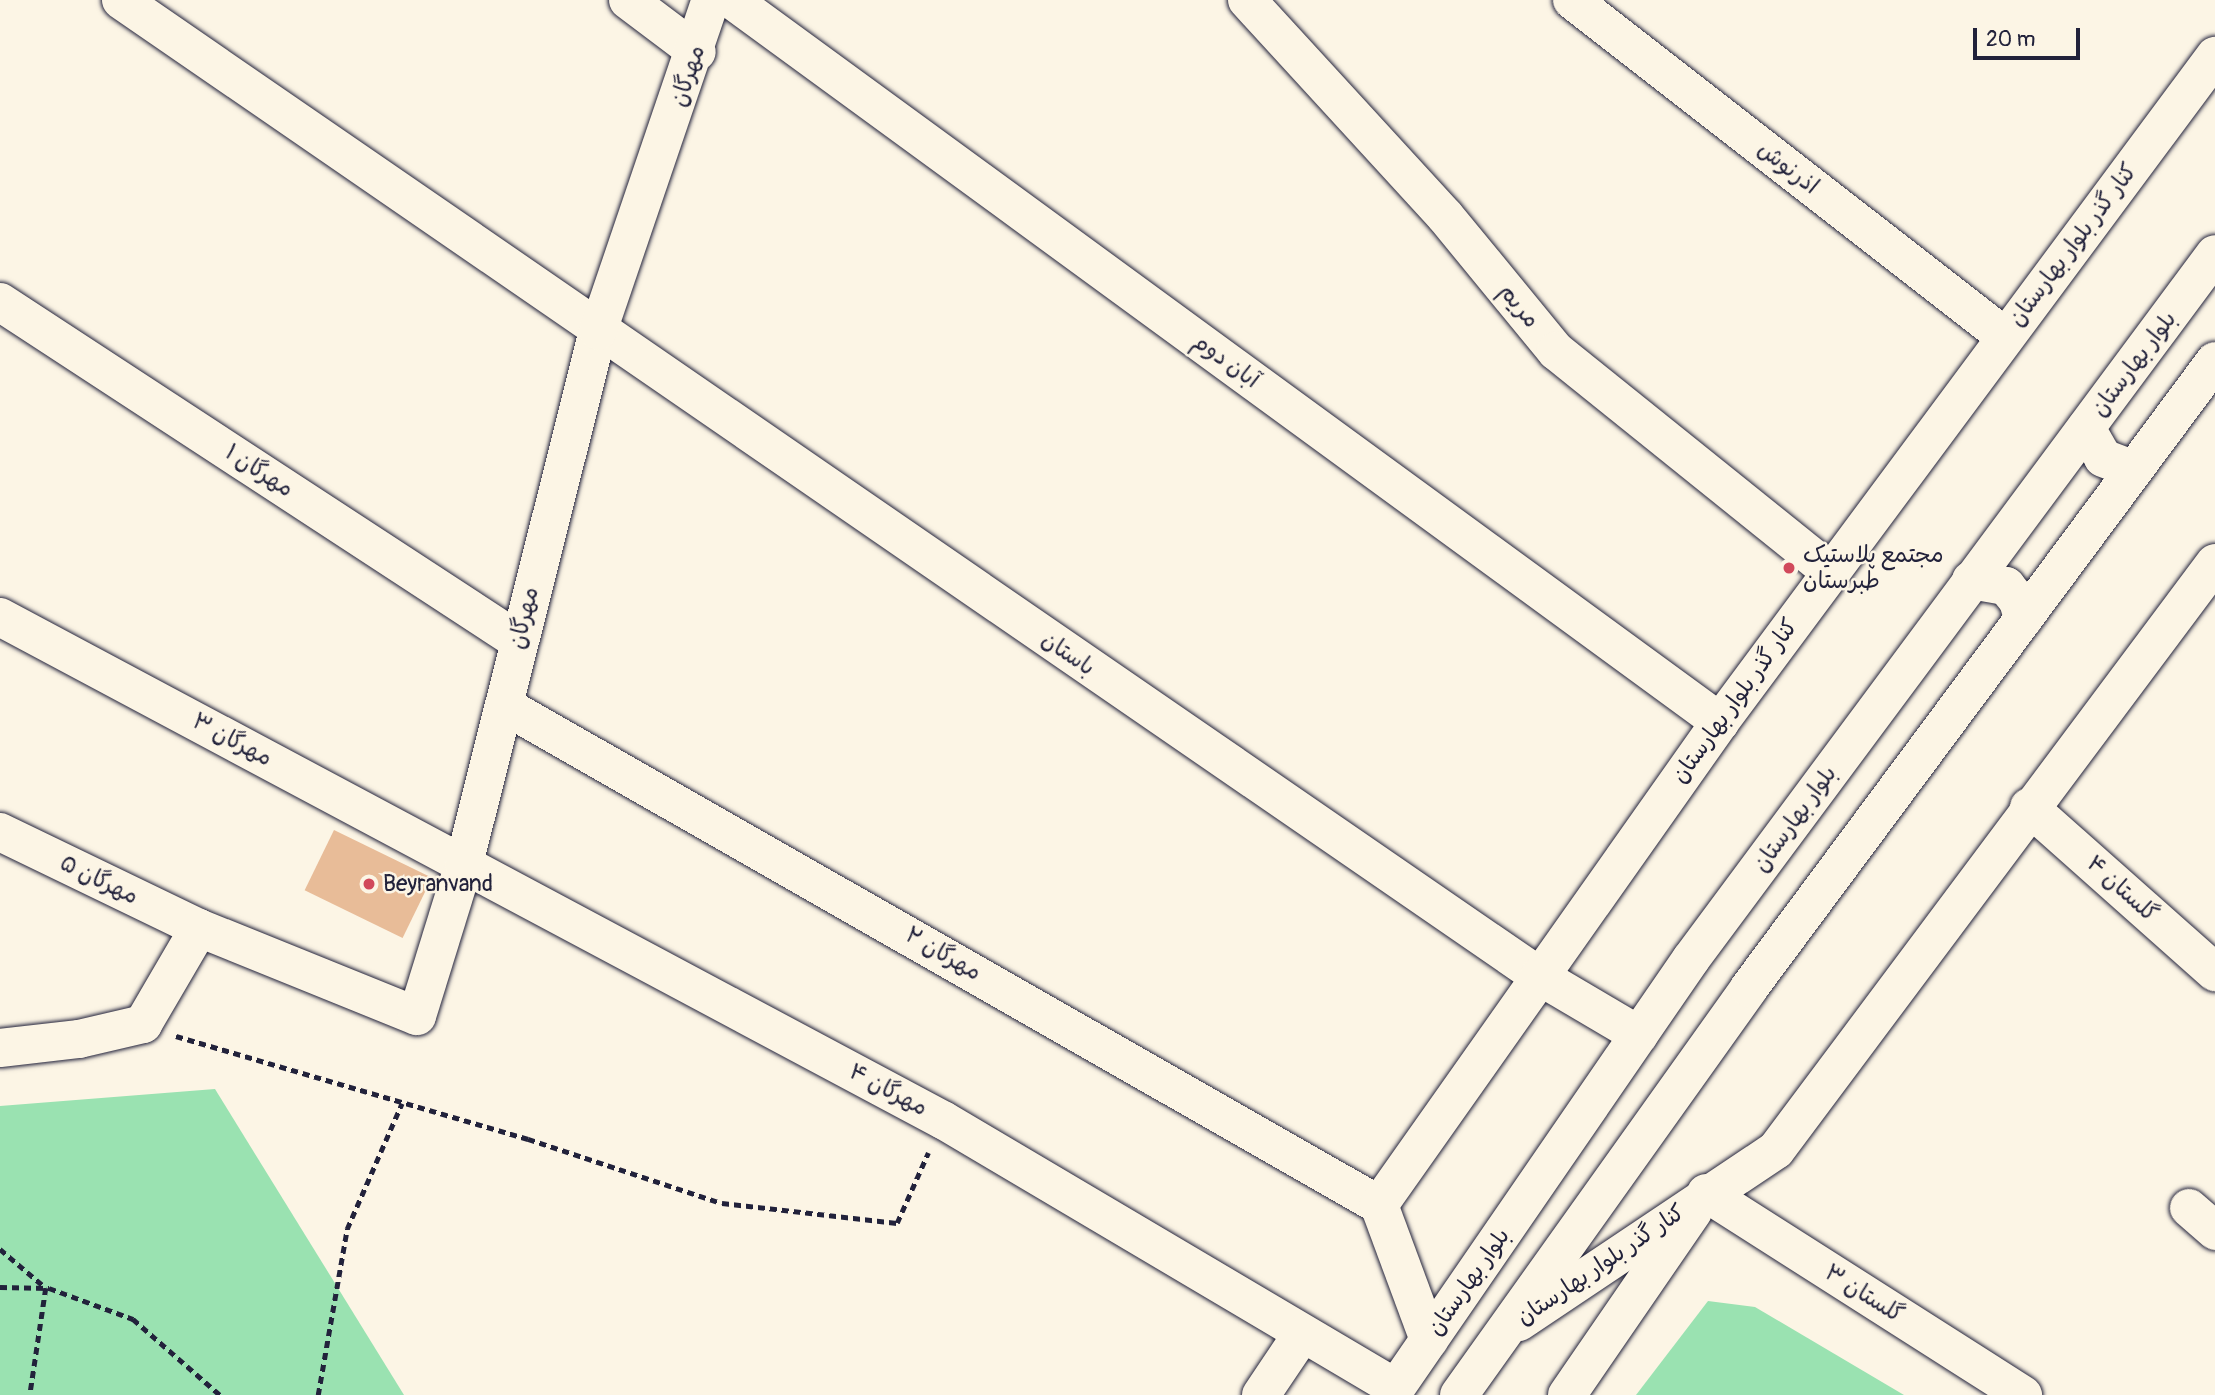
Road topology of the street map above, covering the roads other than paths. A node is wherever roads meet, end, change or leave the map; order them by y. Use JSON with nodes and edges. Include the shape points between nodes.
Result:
{"nodes":[{"id":1,"x":121,"y":0,"type":"edge"},
{"id":2,"x":628,"y":0,"type":"edge"},
{"id":3,"x":711,"y":0,"type":"edge"},
{"id":4,"x":732,"y":0,"type":"edge"},
{"id":5,"x":1247,"y":0,"type":"edge"},
{"id":6,"x":1572,"y":0,"type":"edge"},
{"id":7,"x":697,"y":52,"type":"junction"},
{"id":8,"x":2215,"y":56,"type":"edge"},
{"id":9,"x":2215,"y":254,"type":"edge"},
{"id":10,"x":0,"y":302,"type":"edge"},
{"id":11,"x":598,"y":331,"type":"junction"},
{"id":12,"x":2004,"y":336,"type":"junction"},
{"id":13,"x":2215,"y":361,"type":"edge"},
{"id":14,"x":2086,"y":428,"type":"junction"},
{"id":15,"x":2134,"y":470,"type":"junction"},
{"id":16,"x":2215,"y":563,"type":"edge"},
{"id":17,"x":1830,"y":571,"type":"junction"},
{"id":18,"x":1970,"y":580,"type":"junction"},
{"id":19,"x":0,"y":617,"type":"edge"},
{"id":20,"x":2023,"y":619,"type":"junction"},
{"id":21,"x":517,"y":640,"type":"junction"},
{"id":22,"x":505,"y":706,"type":"junction"},
{"id":23,"x":1720,"y":722,"type":"junction"},
{"id":24,"x":2029,"y":807,"type":"junction"},
{"id":25,"x":0,"y":832,"type":"edge"},
{"id":26,"x":464,"y":863,"type":"junction"},
{"id":27,"x":199,"y":928,"type":"junction"},
{"id":28,"x":2215,"y":972,"type":"edge"},
{"id":29,"x":1539,"y":976,"type":"junction"},
{"id":30,"x":1639,"y":1035,"type":"junction"},
{"id":31,"x":0,"y":1048,"type":"edge"},
{"id":32,"x":1706,"y":1193,"type":"junction"},
{"id":33,"x":1379,"y":1205,"type":"junction"},
{"id":34,"x":1302,"y":1334,"type":"junction"},
{"id":35,"x":1497,"y":1337,"type":"junction"},
{"id":36,"x":1429,"y":1340,"type":"junction"},
{"id":37,"x":1394,"y":1391,"type":"edge"},
{"id":38,"x":1261,"y":1395,"type":"edge"},
{"id":39,"x":1459,"y":1395,"type":"edge"},
{"id":40,"x":1567,"y":1395,"type":"edge"},
{"id":41,"x":2023,"y":1395,"type":"edge"}],
"edges":[{"from":1,"to":11,"type":"street","name":"باستان"},
{"from":2,"to":7,"type":"street"},
{"from":3,"to":7,"type":"street","name":"مهرگان"},
{"from":4,"to":23,"type":"street","name":"آبان دوم"},
{"from":5,"to":17,"type":"street","name":"مریم","via":[[1445,216],[1556,351]]},
{"from":6,"to":12,"type":"street","name":"اذرنوش"},
{"from":7,"to":11,"type":"street","name":"مهرگان"},
{"from":8,"to":12,"type":"street","name":"کنار گذر بلوار بهارستان"},
{"from":9,"to":14,"type":"street","name":"بلوار بهارستان"},
{"from":10,"to":21,"type":"street","name":"مهرگان ۱"},
{"from":11,"to":21,"type":"street","name":"مهرگان"},
{"from":11,"to":29,"type":"street","name":"باستان"},
{"from":12,"to":17,"type":"street","name":"کنار گذر بلوار بهارستان"},
{"from":13,"to":15,"type":"street"},
{"from":14,"to":15,"type":"street","via":[[2103,458]]},
{"from":14,"to":18,"type":"street","name":"بلوار بهارستان"},
{"from":15,"to":20,"type":"street"},
{"from":16,"to":24,"type":"street","name":"کنار گذر بلوار بهارستان"},
{"from":17,"to":23,"type":"street","name":"کنار گذر بلوار بهارستان"},
{"from":18,"to":20,"type":"street","via":[[1989,579],[2006,586],[2018,601]]},
{"from":18,"to":30,"type":"street","name":"بلوار بهارستان"},
{"from":19,"to":26,"type":"street","name":"مهرگان ۳"},
{"from":20,"to":35,"type":"street"},
{"from":21,"to":22,"type":"street","name":"مهرگان"},
{"from":22,"to":26,"type":"street","name":"مهرگان"},
{"from":22,"to":33,"type":"street","name":"مهرگان ۲"},
{"from":23,"to":29,"type":"street","name":"کنار گذر بلوار بهارستان"},
{"from":24,"to":28,"type":"street","name":"گلستان ۴"},
{"from":24,"to":32,"type":"street","name":"کنار گذر بلوار بهارستان","via":[[1776,1150]]},
{"from":25,"to":27,"type":"street","name":"مهرگان ۵"},
{"from":26,"to":27,"type":"street","name":"مهرگان","via":[[417,1016]]},
{"from":26,"to":34,"type":"street","name":"مهرگان ۴","via":[[943,1120]]},
{"from":27,"to":31,"type":"street","via":[[143,1024],[79,1039]]},
{"from":29,"to":30,"type":"street","name":"باستان"},
{"from":29,"to":33,"type":"street","name":"کنار گذر بلوار بهارستان"},
{"from":30,"to":36,"type":"street","name":"بلوار بهارستان"},
{"from":32,"to":35,"type":"street","name":"کنار گذر بلوار بهارستان"},
{"from":32,"to":40,"type":"street","name":"کنار گذر بلوار بهارستان"},
{"from":32,"to":41,"type":"street","name":"گلستان ۳"},
{"from":33,"to":36,"type":"street"},
{"from":34,"to":37,"type":"street","name":"مهرگان ۴"},
{"from":34,"to":38,"type":"street"},
{"from":35,"to":39,"type":"street"},
{"from":36,"to":37,"type":"street","name":"بلوار بهارستان"}]}
